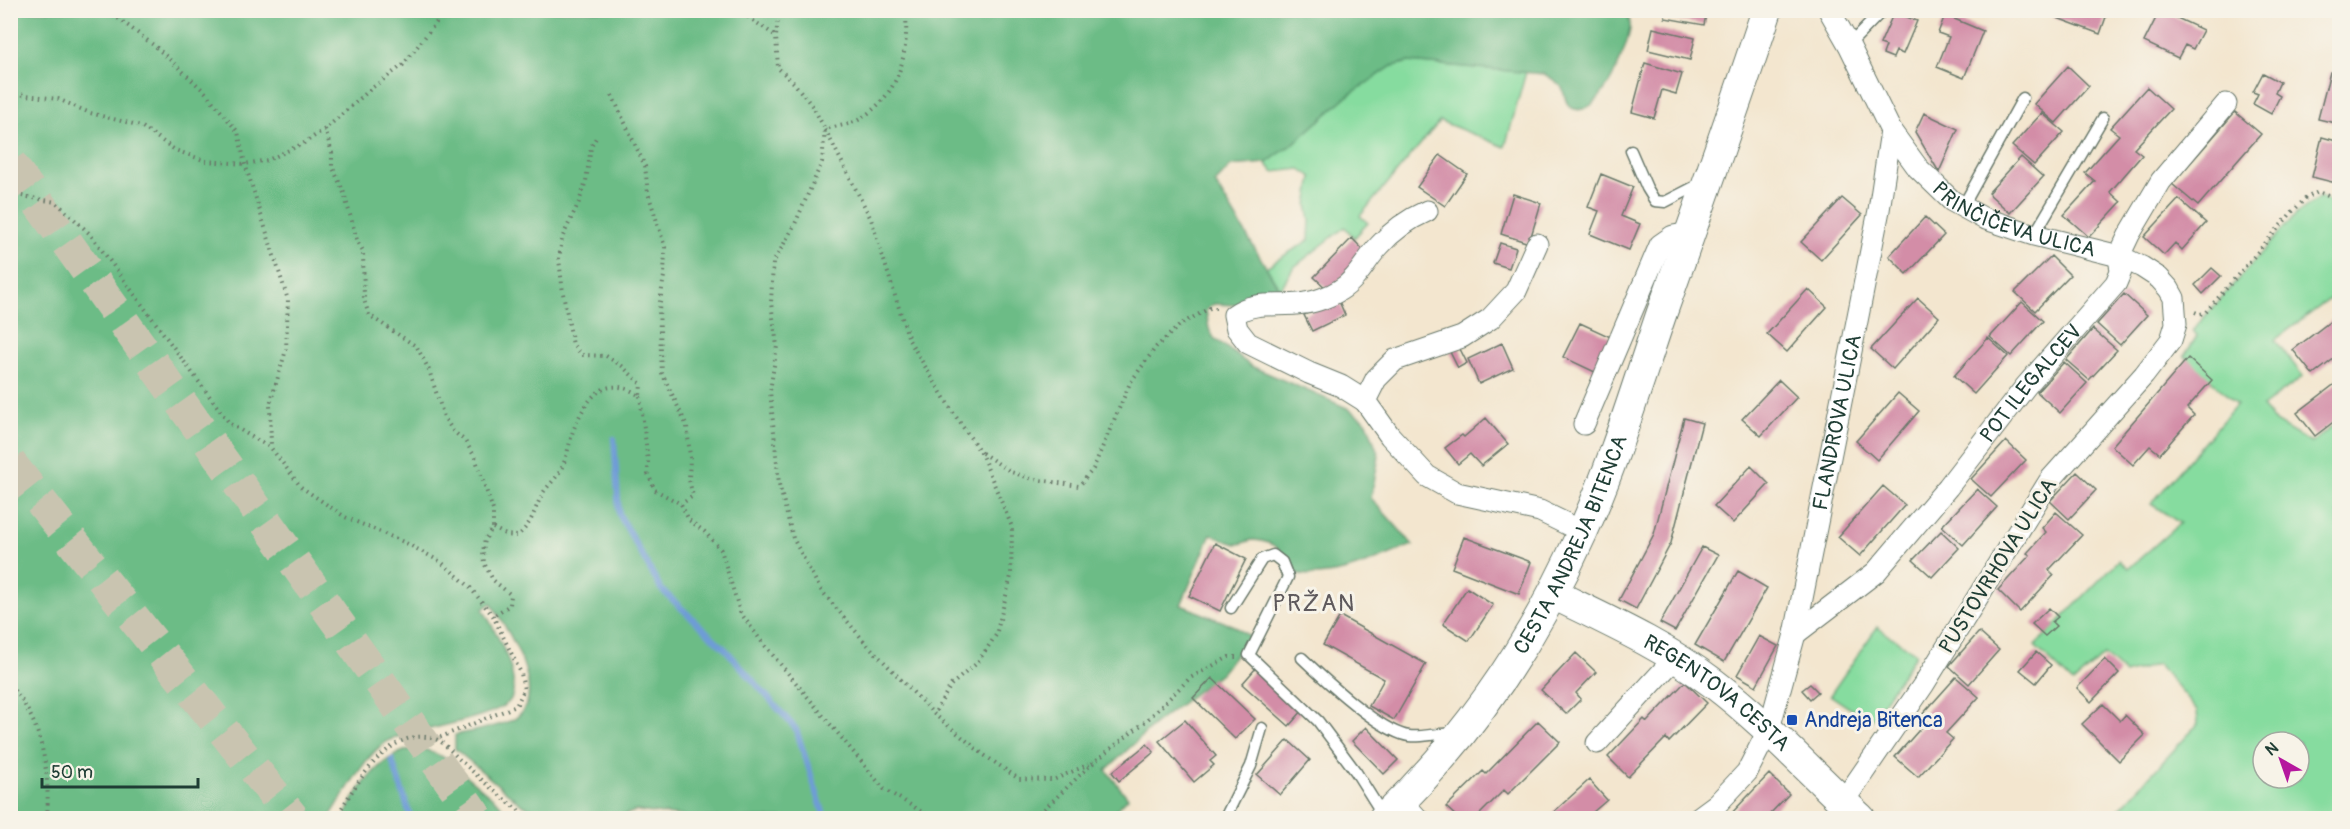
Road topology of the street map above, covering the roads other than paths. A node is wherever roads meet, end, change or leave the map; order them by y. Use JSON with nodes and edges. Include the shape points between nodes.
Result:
{"nodes":[{"id":1,"x":1767,"y":10,"type":"edge"},
{"id":2,"x":1829,"y":10,"type":"edge"},
{"id":3,"x":1883,"y":10,"type":"edge"},
{"id":4,"x":1849,"y":45,"type":"junction"},
{"id":5,"x":2023,"y":98,"type":"dead end"},
{"id":6,"x":2226,"y":104,"type":"dead end"},
{"id":7,"x":2103,"y":118,"type":"dead end"},
{"id":8,"x":1891,"y":131,"type":"junction"},
{"id":9,"x":1631,"y":151,"type":"dead end"},
{"id":10,"x":1708,"y":180,"type":"junction"},
{"id":11,"x":1962,"y":208,"type":"junction"},
{"id":12,"x":1427,"y":211,"type":"dead end"},
{"id":13,"x":1690,"y":232,"type":"junction"},
{"id":14,"x":2034,"y":235,"type":"junction"},
{"id":15,"x":1537,"y":244,"type":"dead end"},
{"id":16,"x":2119,"y":256,"type":"junction"},
{"id":17,"x":2174,"y":298,"type":"joint"},
{"id":18,"x":1365,"y":401,"type":"junction"},
{"id":19,"x":1584,"y":424,"type":"dead end"},
{"id":20,"x":1583,"y":532,"type":"junction"},
{"id":21,"x":1553,"y":594,"type":"junction"},
{"id":22,"x":1231,"y":608,"type":"dead end"},
{"id":23,"x":1795,"y":634,"type":"junction"},
{"id":24,"x":1302,"y":658,"type":"dead end"},
{"id":25,"x":1675,"y":658,"type":"junction"},
{"id":26,"x":1262,"y":728,"type":"dead end"},
{"id":27,"x":1769,"y":729,"type":"junction"},
{"id":28,"x":1461,"y":735,"type":"junction"},
{"id":29,"x":1597,"y":743,"type":"dead end"},
{"id":30,"x":1851,"y":810,"type":"edge"},
{"id":31,"x":1397,"y":814,"type":"edge"},
{"id":32,"x":1225,"y":819,"type":"edge"},
{"id":33,"x":1698,"y":819,"type":"edge"}],
"edges":[{"from":1,"to":10,"type":"street","name":"CESTA ANDREJA BITENCA"},
{"from":2,"to":4,"type":"street"},
{"from":3,"to":4,"type":"lane"},
{"from":4,"to":8,"type":"street"},
{"from":5,"to":11,"type":"lane"},
{"from":6,"to":16,"type":"street","name":"POT ILEGALCEV","via":[[2161,181]]},
{"from":7,"to":14,"type":"lane"},
{"from":8,"to":11,"type":"street","name":"PRINČIČEVA ULICA","via":[[1918,168]]},
{"from":8,"to":23,"type":"street","name":"FLANDROVA ULICA","via":[[1879,210]]},
{"from":9,"to":10,"type":"lane","via":[[1655,201],[1665,202]]},
{"from":10,"to":13,"type":"street","name":"CESTA ANDREJA BITENCA"},
{"from":11,"to":14,"type":"street","name":"PRINČIČEVA ULICA"},
{"from":12,"to":18,"type":"street","via":[[1395,231],[1340,291],[1307,303],[1245,308],[1234,315],[1248,343]]},
{"from":13,"to":19,"type":"street","name":"CESTA ANDREJA BITENCA","via":[[1660,244]]},
{"from":13,"to":20,"type":"street","name":"CESTA ANDREJA BITENCA"},
{"from":14,"to":16,"type":"street","name":"PRINČIČEVA ULICA"},
{"from":15,"to":18,"type":"street","via":[[1516,291],[1490,319],[1462,337],[1395,360],[1376,379]]},
{"from":16,"to":17,"type":"street","name":"PRINČIČEVA ULICA","via":[[2159,278]]},
{"from":16,"to":23,"type":"street","name":"POT ILEGALCEV","via":[[2121,271],[2115,283],[1876,572]]},
{"from":17,"to":30,"type":"street","name":"PUSTOVRHOVA ULICA","via":[[2176,324],[2171,340],[2050,480]]},
{"from":18,"to":20,"type":"street","via":[[1390,436],[1427,476],[1457,493],[1540,511]]},
{"from":20,"to":21,"type":"street","name":"CESTA ANDREJA BITENCA"},
{"from":21,"to":25,"type":"street","name":"REGENTOVA CESTA"},
{"from":21,"to":28,"type":"street","name":"CESTA ANDREJA BITENCA","via":[[1503,678]]},
{"from":22,"to":31,"type":"lane","via":[[1262,559],[1273,555],[1282,562],[1288,577],[1248,655],[1318,721],[1356,772]]},
{"from":23,"to":27,"type":"street","name":"FLANDROVA ULICA"},
{"from":24,"to":28,"type":"lane","via":[[1395,733],[1412,737],[1440,732]]},
{"from":25,"to":27,"type":"street","name":"REGENTOVA CESTA"},
{"from":25,"to":29,"type":"street"},
{"from":26,"to":32,"type":"lane","via":[[1251,766]]},
{"from":27,"to":30,"type":"street","name":"REGENTOVA CESTA"},
{"from":27,"to":33,"type":"street","name":"FLANDROVA ULICA","via":[[1747,772]]},
{"from":28,"to":31,"type":"street","name":"CESTA ANDREJA BITENCA"}]}
